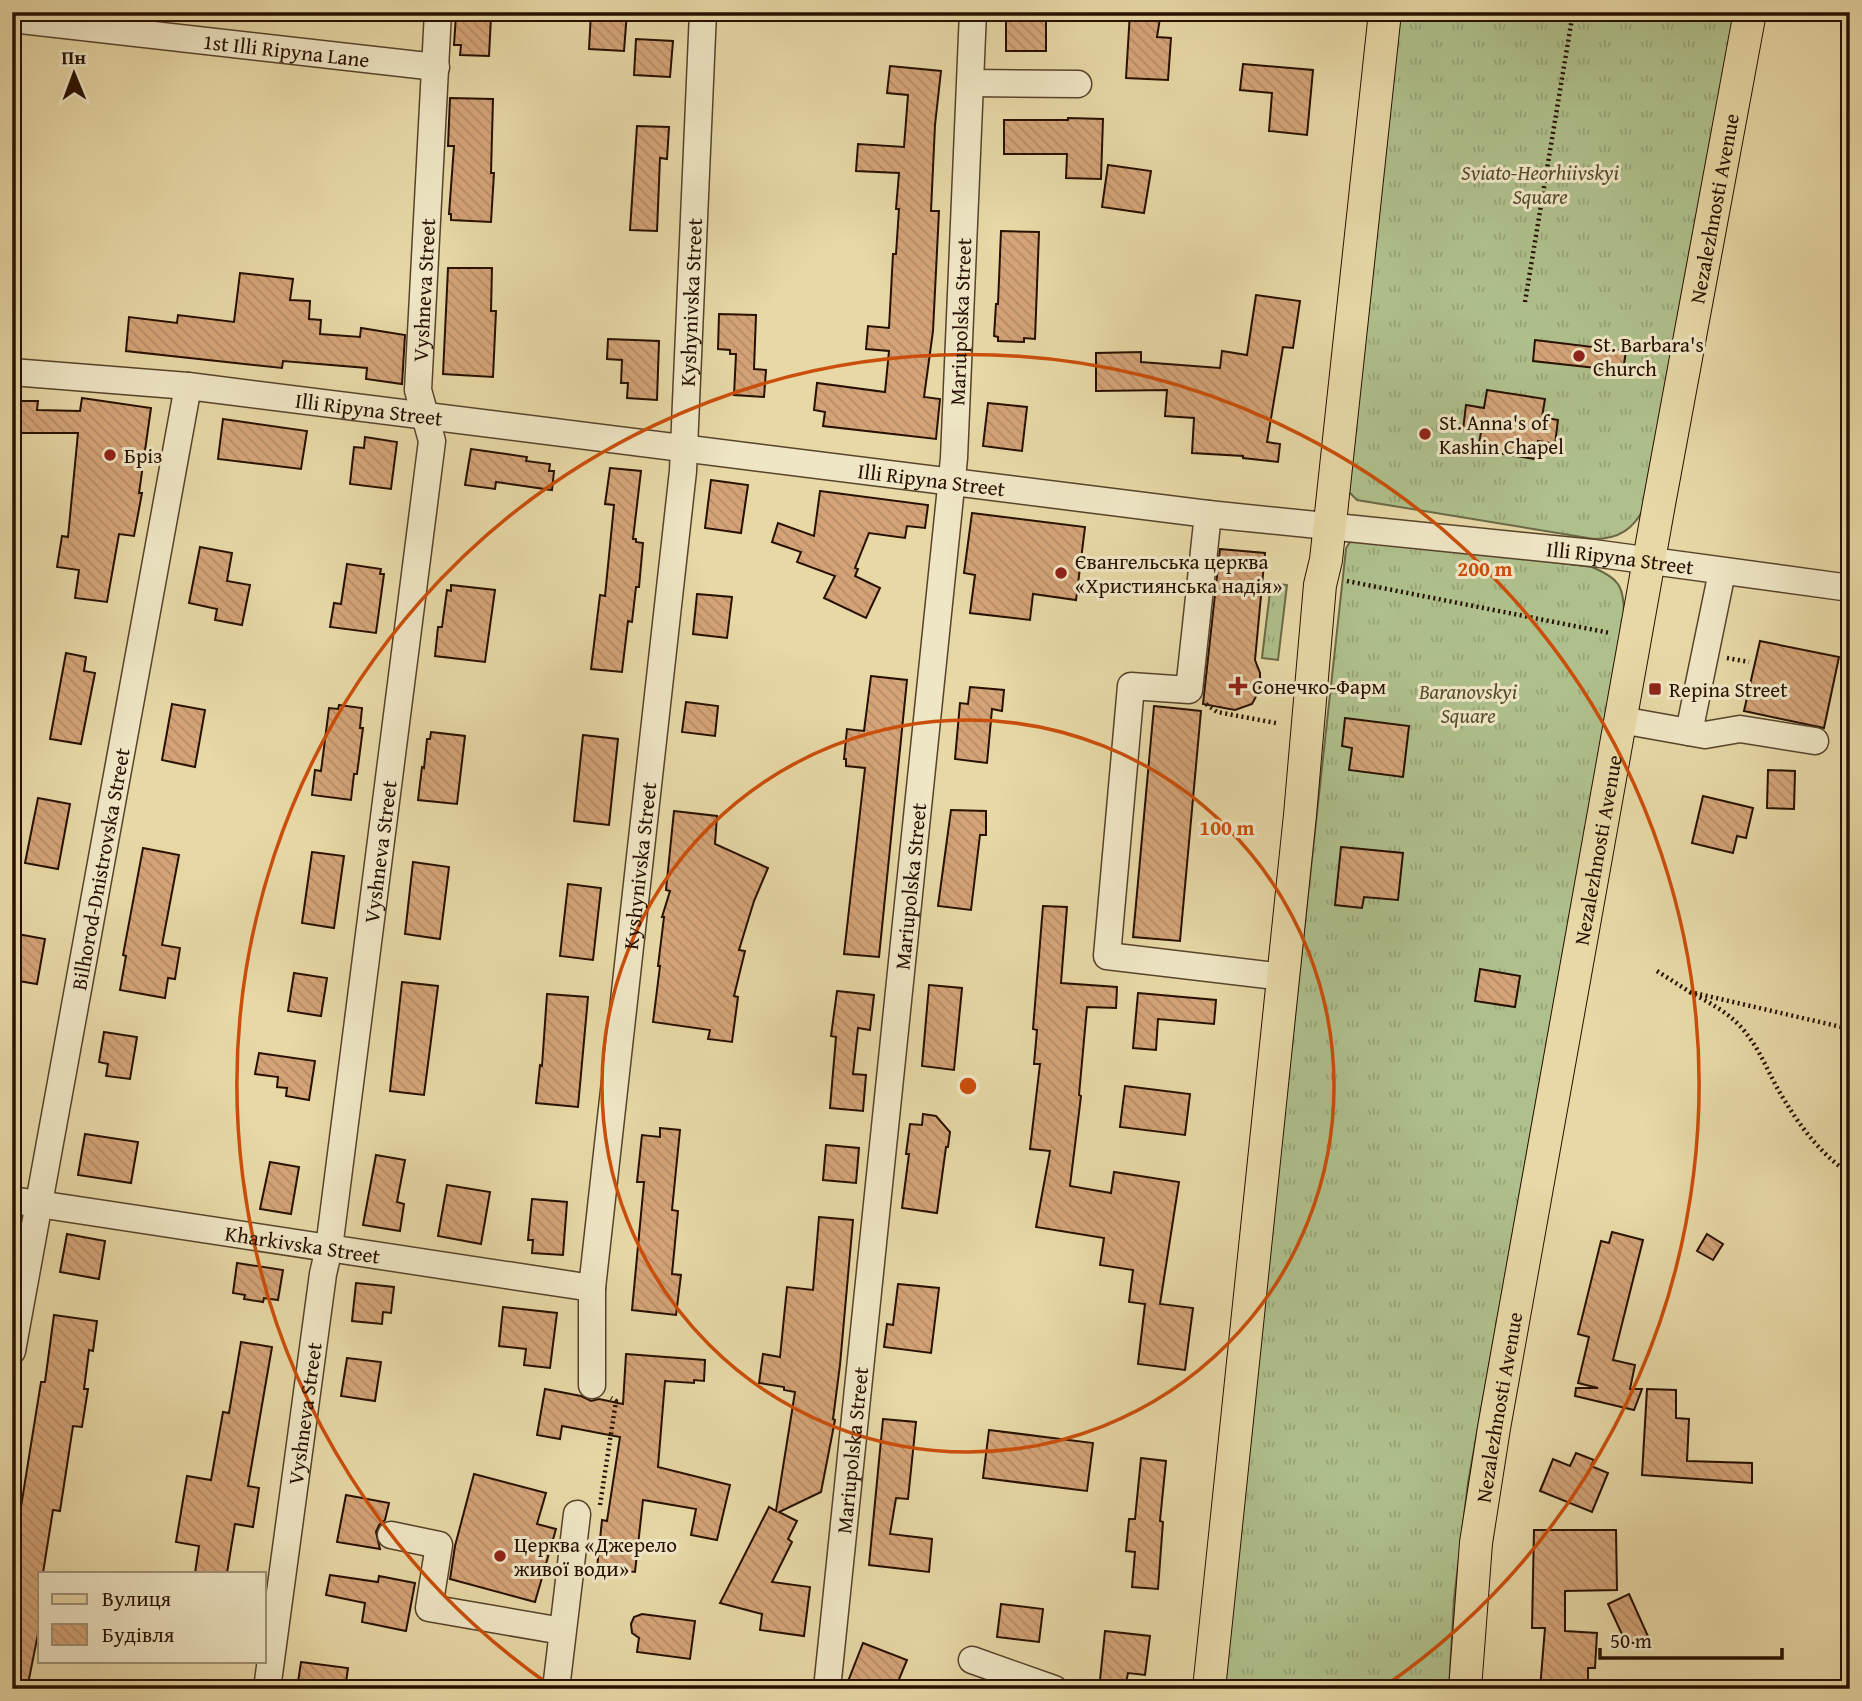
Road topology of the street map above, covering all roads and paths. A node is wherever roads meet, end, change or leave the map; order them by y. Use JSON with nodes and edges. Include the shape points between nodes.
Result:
{"nodes":[{"id":1,"x":438,"y":12,"type":"edge"},
{"id":2,"x":703,"y":12,"type":"edge"},
{"id":3,"x":973,"y":12,"type":"edge"},
{"id":4,"x":1385,"y":12,"type":"edge"},
{"id":5,"x":1573,"y":12,"type":"edge"},
{"id":6,"x":1750,"y":12,"type":"edge"},
{"id":7,"x":12,"y":19,"type":"edge"},
{"id":8,"x":436,"y":67,"type":"junction"},
{"id":9,"x":971,"y":83,"type":"junction"},
{"id":10,"x":1078,"y":84,"type":"dead end"},
{"id":11,"x":1525,"y":302,"type":"dead end"},
{"id":12,"x":12,"y":372,"type":"edge"},
{"id":13,"x":188,"y":386,"type":"junction"},
{"id":14,"x":426,"y":416,"type":"junction"},
{"id":15,"x":685,"y":449,"type":"junction"},
{"id":16,"x":951,"y":482,"type":"junction"},
{"id":17,"x":1208,"y":514,"type":"junction"},
{"id":18,"x":1330,"y":528,"type":"junction"},
{"id":19,"x":1649,"y":561,"type":"junction"},
{"id":20,"x":1722,"y":572,"type":"junction"},
{"id":21,"x":1343,"y":580,"type":"dead end"},
{"id":22,"x":1850,"y":588,"type":"edge"},
{"id":23,"x":1620,"y":635,"type":"dead end"},
{"id":24,"x":1727,"y":657,"type":"dead end"},
{"id":25,"x":1749,"y":662,"type":"dead end"},
{"id":26,"x":1189,"y":690,"type":"junction"},
{"id":27,"x":1621,"y":720,"type":"junction"},
{"id":28,"x":1276,"y":723,"type":"dead end"},
{"id":29,"x":1689,"y":732,"type":"junction"},
{"id":30,"x":1815,"y":741,"type":"dead end"},
{"id":31,"x":1657,"y":971,"type":"dead end"},
{"id":32,"x":1283,"y":977,"type":"junction"},
{"id":33,"x":1690,"y":992,"type":"junction"},
{"id":34,"x":1850,"y":1029,"type":"edge"},
{"id":35,"x":1850,"y":1174,"type":"edge"},
{"id":36,"x":25,"y":1202,"type":"edge"},
{"id":37,"x":329,"y":1248,"type":"junction"},
{"id":38,"x":592,"y":1288,"type":"junction"},
{"id":39,"x":12,"y":1351,"type":"edge"},
{"id":40,"x":592,"y":1385,"type":"joint"},
{"id":41,"x":577,"y":1514,"type":"joint"},
{"id":42,"x":391,"y":1535,"type":"dead end"},
{"id":43,"x":562,"y":1631,"type":"junction"},
{"id":44,"x":972,"y":1660,"type":"dead end"},
{"id":45,"x":267,"y":1689,"type":"edge"},
{"id":46,"x":556,"y":1689,"type":"edge"},
{"id":47,"x":827,"y":1689,"type":"edge"},
{"id":48,"x":1054,"y":1689,"type":"edge"},
{"id":49,"x":1209,"y":1689,"type":"edge"},
{"id":50,"x":1465,"y":1689,"type":"edge"}],
"edges":[{"from":1,"to":8,"type":"street","name":"Vyshneva Street"},
{"from":2,"to":15,"type":"street","name":"Kyshynivska Street"},
{"from":3,"to":9,"type":"street","name":"Mariupolska Street"},
{"from":4,"to":18,"type":"main road"},
{"from":5,"to":11,"type":"path"},
{"from":6,"to":19,"type":"main road","name":"Nezalezhnosti Avenue"},
{"from":7,"to":8,"type":"street","name":"1st Illi Ripyna Lane"},
{"from":8,"to":14,"type":"street","name":"Vyshneva Street","via":[[418,390]]},
{"from":9,"to":10,"type":"street"},
{"from":9,"to":16,"type":"street","name":"Mariupolska Street"},
{"from":12,"to":13,"type":"street","name":"Illi Ripyna Street"},
{"from":13,"to":14,"type":"street","name":"Illi Ripyna Street"},
{"from":13,"to":36,"type":"street","name":"Bilhorod-Dnistrovska Street"},
{"from":14,"to":15,"type":"street","name":"Illi Ripyna Street"},
{"from":14,"to":37,"type":"street","name":"Vyshneva Street","via":[[432,441]]},
{"from":15,"to":16,"type":"street","name":"Illi Ripyna Street"},
{"from":15,"to":38,"type":"street","name":"Kyshynivska Street"},
{"from":16,"to":17,"type":"street","name":"Illi Ripyna Street"},
{"from":16,"to":47,"type":"street","name":"Mariupolska Street"},
{"from":17,"to":18,"type":"street","name":"Illi Ripyna Street"},
{"from":17,"to":26,"type":"street"},
{"from":18,"to":19,"type":"street","name":"Illi Ripyna Street"},
{"from":18,"to":32,"type":"main road","via":[[1320,585]]},
{"from":19,"to":20,"type":"street","name":"Illi Ripyna Street"},
{"from":19,"to":27,"type":"main road","name":"Nezalezhnosti Avenue"},
{"from":20,"to":22,"type":"street","name":"Illi Ripyna Street"},
{"from":20,"to":29,"type":"street"},
{"from":21,"to":23,"type":"path"},
{"from":24,"to":25,"type":"path"},
{"from":26,"to":28,"type":"path","via":[[1217,712]]},
{"from":26,"to":32,"type":"street","via":[[1130,686],[1107,956]]},
{"from":27,"to":29,"type":"street"},
{"from":27,"to":50,"type":"main road","name":"Nezalezhnosti Avenue","via":[[1484,1486]]},
{"from":29,"to":30,"type":"street","via":[[1705,735],[1740,729]]},
{"from":31,"to":33,"type":"path"},
{"from":32,"to":49,"type":"main road"},
{"from":33,"to":34,"type":"path"},
{"from":33,"to":35,"type":"path","via":[[1739,1026],[1763,1058],[1784,1101],[1825,1155]]},
{"from":36,"to":37,"type":"street","name":"Kharkivska Street"},
{"from":36,"to":39,"type":"street","name":"Bilhorod-Dnistrovska Street"},
{"from":37,"to":38,"type":"street","name":"Kharkivska Street"},
{"from":37,"to":45,"type":"street","name":"Vyshneva Street"},
{"from":38,"to":40,"type":"street","name":"Kyshynivska Street"},
{"from":40,"to":41,"type":"path","via":[[616,1401],[600,1506]]},
{"from":41,"to":43,"type":"street"},
{"from":42,"to":43,"type":"street","via":[[439,1545],[429,1608]]},
{"from":43,"to":46,"type":"street"},
{"from":44,"to":48,"type":"street"}]}
